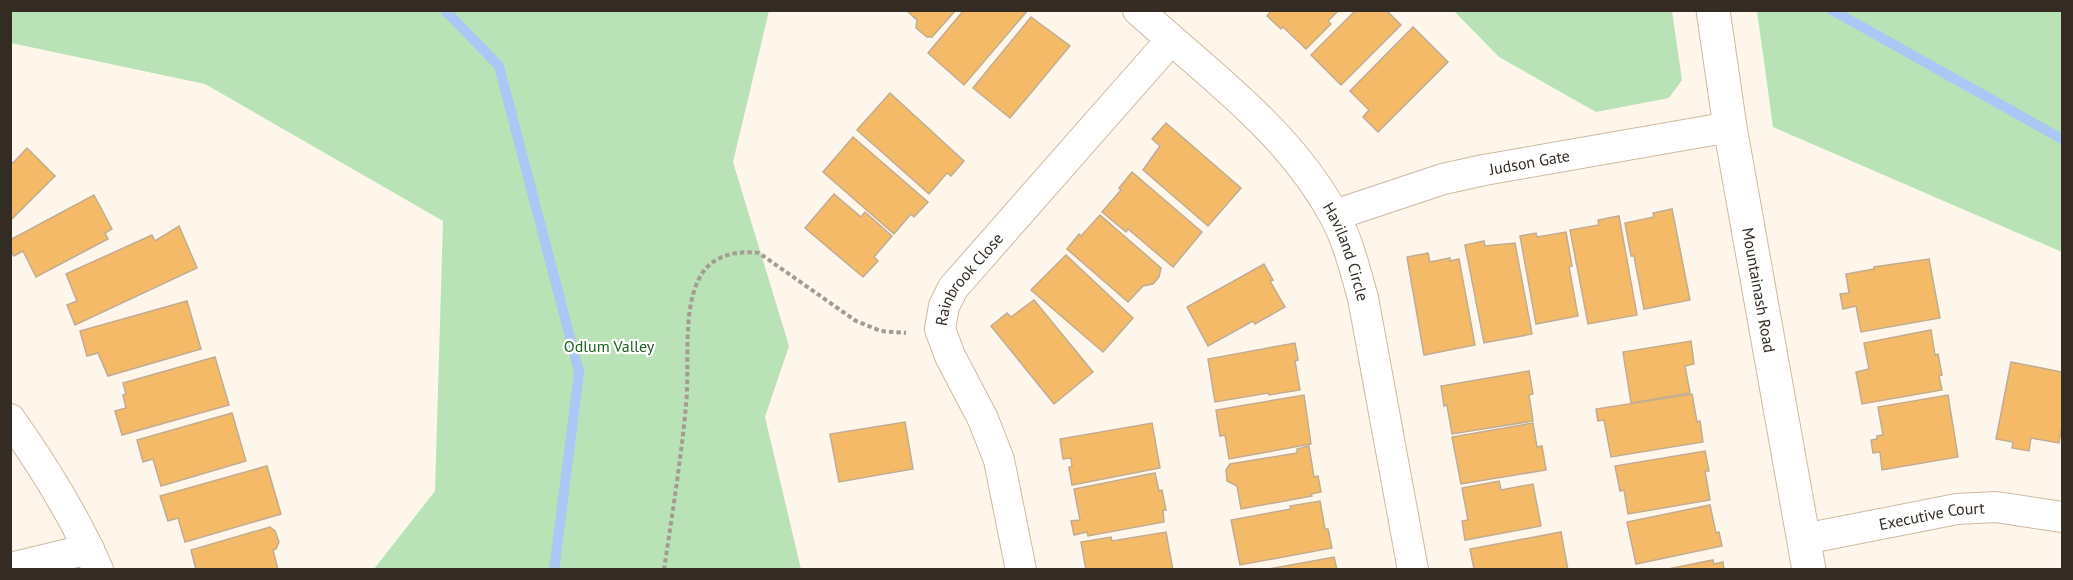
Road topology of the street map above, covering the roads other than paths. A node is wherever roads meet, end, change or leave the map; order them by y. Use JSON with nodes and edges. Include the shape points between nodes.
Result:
{"nodes":[{"id":1,"x":1138,"y":10,"type":"edge"},
{"id":2,"x":1713,"y":10,"type":"edge"},
{"id":3,"x":1170,"y":40,"type":"junction"},
{"id":4,"x":1730,"y":127,"type":"junction"},
{"id":5,"x":1335,"y":216,"type":"junction"},
{"id":6,"x":10,"y":420,"type":"edge"},
{"id":7,"x":2062,"y":517,"type":"edge"},
{"id":8,"x":1807,"y":554,"type":"edge"},
{"id":9,"x":93,"y":559,"type":"edge"},
{"id":10,"x":10,"y":568,"type":"edge"},
{"id":11,"x":1021,"y":570,"type":"edge"},
{"id":12,"x":1413,"y":570,"type":"edge"}],
"edges":[{"from":1,"to":3,"type":"street","name":"Haviland Circle"},
{"from":2,"to":4,"type":"street","name":"Mountainash Road"},
{"from":3,"to":5,"type":"street","name":"Haviland Circle","via":[[1259,117],[1298,159]]},
{"from":3,"to":11,"type":"street","name":"Rainbrook Close","via":[[952,288],[944,306],[940,329],[999,460]]},
{"from":4,"to":5,"type":"street","name":"Judson Gate","via":[[1443,179]]},
{"from":4,"to":8,"type":"street","name":"Mountainash Road"},
{"from":5,"to":12,"type":"street","name":"Haviland Circle","via":[[1363,297]]},
{"from":6,"to":9,"type":"street","via":[[51,479]]},
{"from":7,"to":8,"type":"street","name":"Executive Court","via":[[1996,507],[1957,509]]},
{"from":9,"to":10,"type":"street"}]}
